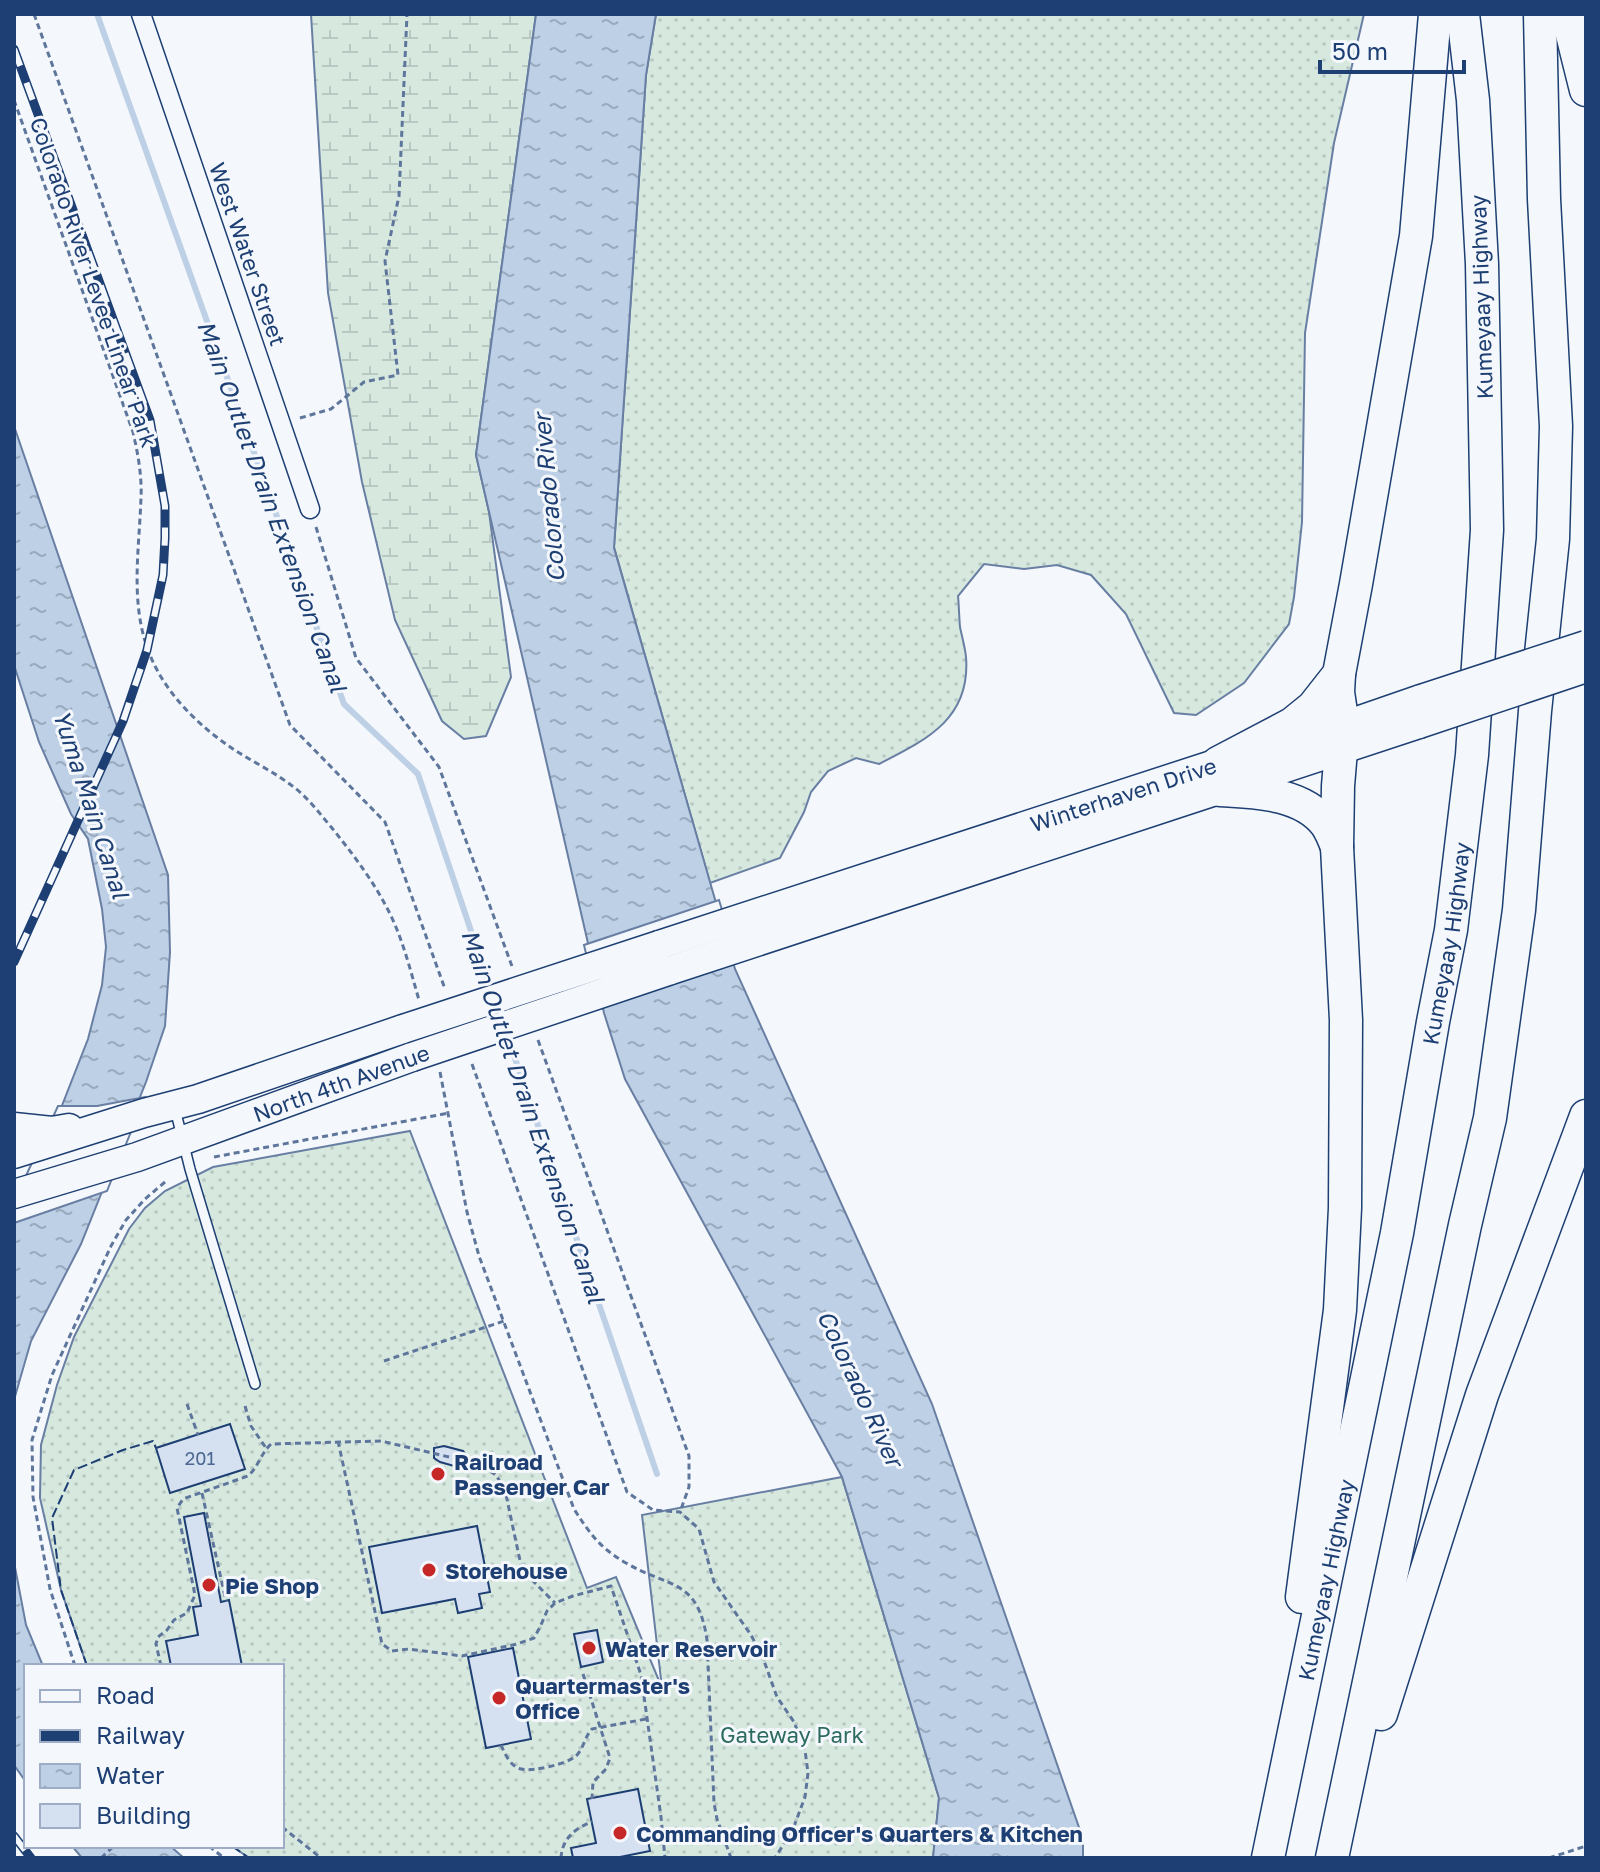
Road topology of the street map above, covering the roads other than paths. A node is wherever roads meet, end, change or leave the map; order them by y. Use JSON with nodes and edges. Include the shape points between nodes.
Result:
{"nodes":[{"id":1,"x":141,"y":14,"type":"edge"},
{"id":2,"x":1435,"y":14,"type":"edge"},
{"id":3,"x":1463,"y":14,"type":"edge"},
{"id":4,"x":1540,"y":14,"type":"edge"},
{"id":5,"x":1567,"y":14,"type":"edge"},
{"id":6,"x":1586,"y":90,"type":"edge"},
{"id":7,"x":310,"y":509,"type":"dead end"},
{"id":8,"x":1586,"y":645,"type":"edge"},
{"id":9,"x":1586,"y":668,"type":"edge"},
{"id":10,"x":1339,"y":674,"type":"junction"},
{"id":11,"x":1420,"y":712,"type":"junction"},
{"id":12,"x":1342,"y":737,"type":"junction"},
{"id":13,"x":1219,"y":776,"type":"junction"},
{"id":14,"x":1337,"y":847,"type":"junction"},
{"id":15,"x":664,"y":958,"type":"junction"},
{"id":16,"x":174,"y":1106,"type":"junction"},
{"id":17,"x":1586,"y":1116,"type":"edge"},
{"id":18,"x":14,"y":1127,"type":"edge"},
{"id":19,"x":47,"y":1138,"type":"junction"},
{"id":20,"x":184,"y":1139,"type":"junction"},
{"id":21,"x":14,"y":1154,"type":"edge"},
{"id":22,"x":18,"y":1193,"type":"edge"},
{"id":23,"x":255,"y":1384,"type":"dead end"},
{"id":24,"x":1268,"y":1858,"type":"edge"},
{"id":25,"x":1334,"y":1858,"type":"edge"}],
"edges":[{"from":1,"to":7,"type":"street","name":"West Water Street"},
{"from":2,"to":10,"type":"highway","via":[[1416,236]]},
{"from":3,"to":24,"type":"highway","name":"Kumeyaay Highway","via":[[1482,264],[1487,530],[1472,755],[1451,930],[1397,1233]]},
{"from":4,"to":25,"type":"highway","via":[[1556,426],[1553,539],[1519,910],[1490,1118]]},
{"from":5,"to":6,"type":"highway"},
{"from":8,"to":11,"type":"main road","name":"Winterhaven Drive","bridge":true},
{"from":9,"to":11,"type":"main road","name":"Winterhaven Drive","bridge":true},
{"from":10,"to":12,"type":"highway"},
{"from":10,"to":13,"type":"highway","via":[[1313,707]]},
{"from":11,"to":12,"type":"main road","name":"Winterhaven Drive"},
{"from":12,"to":13,"type":"main road","name":"Winterhaven Drive"},
{"from":12,"to":14,"type":"highway"},
{"from":13,"to":14,"type":"highway","via":[[1304,806],[1327,826]]},
{"from":13,"to":15,"type":"main road","name":"Winterhaven Drive"},
{"from":14,"to":24,"type":"highway","via":[[1347,1076],[1340,1310]]},
{"from":15,"to":16,"type":"main road","name":"North 4th Avenue","bridge":true,"via":[[413,1021]]},
{"from":15,"to":20,"type":"main road","name":"North 4th Avenue","bridge":true},
{"from":16,"to":19,"type":"main road","name":"North 4th Avenue"},
{"from":16,"to":20,"type":"lane"},
{"from":17,"to":25,"type":"highway","via":[[1482,1395]]},
{"from":18,"to":19,"type":"main road"},
{"from":19,"to":21,"type":"main road","name":"North 4th Avenue"},
{"from":20,"to":22,"type":"main road","name":"North 4th Avenue"},
{"from":20,"to":23,"type":"lane"}]}
